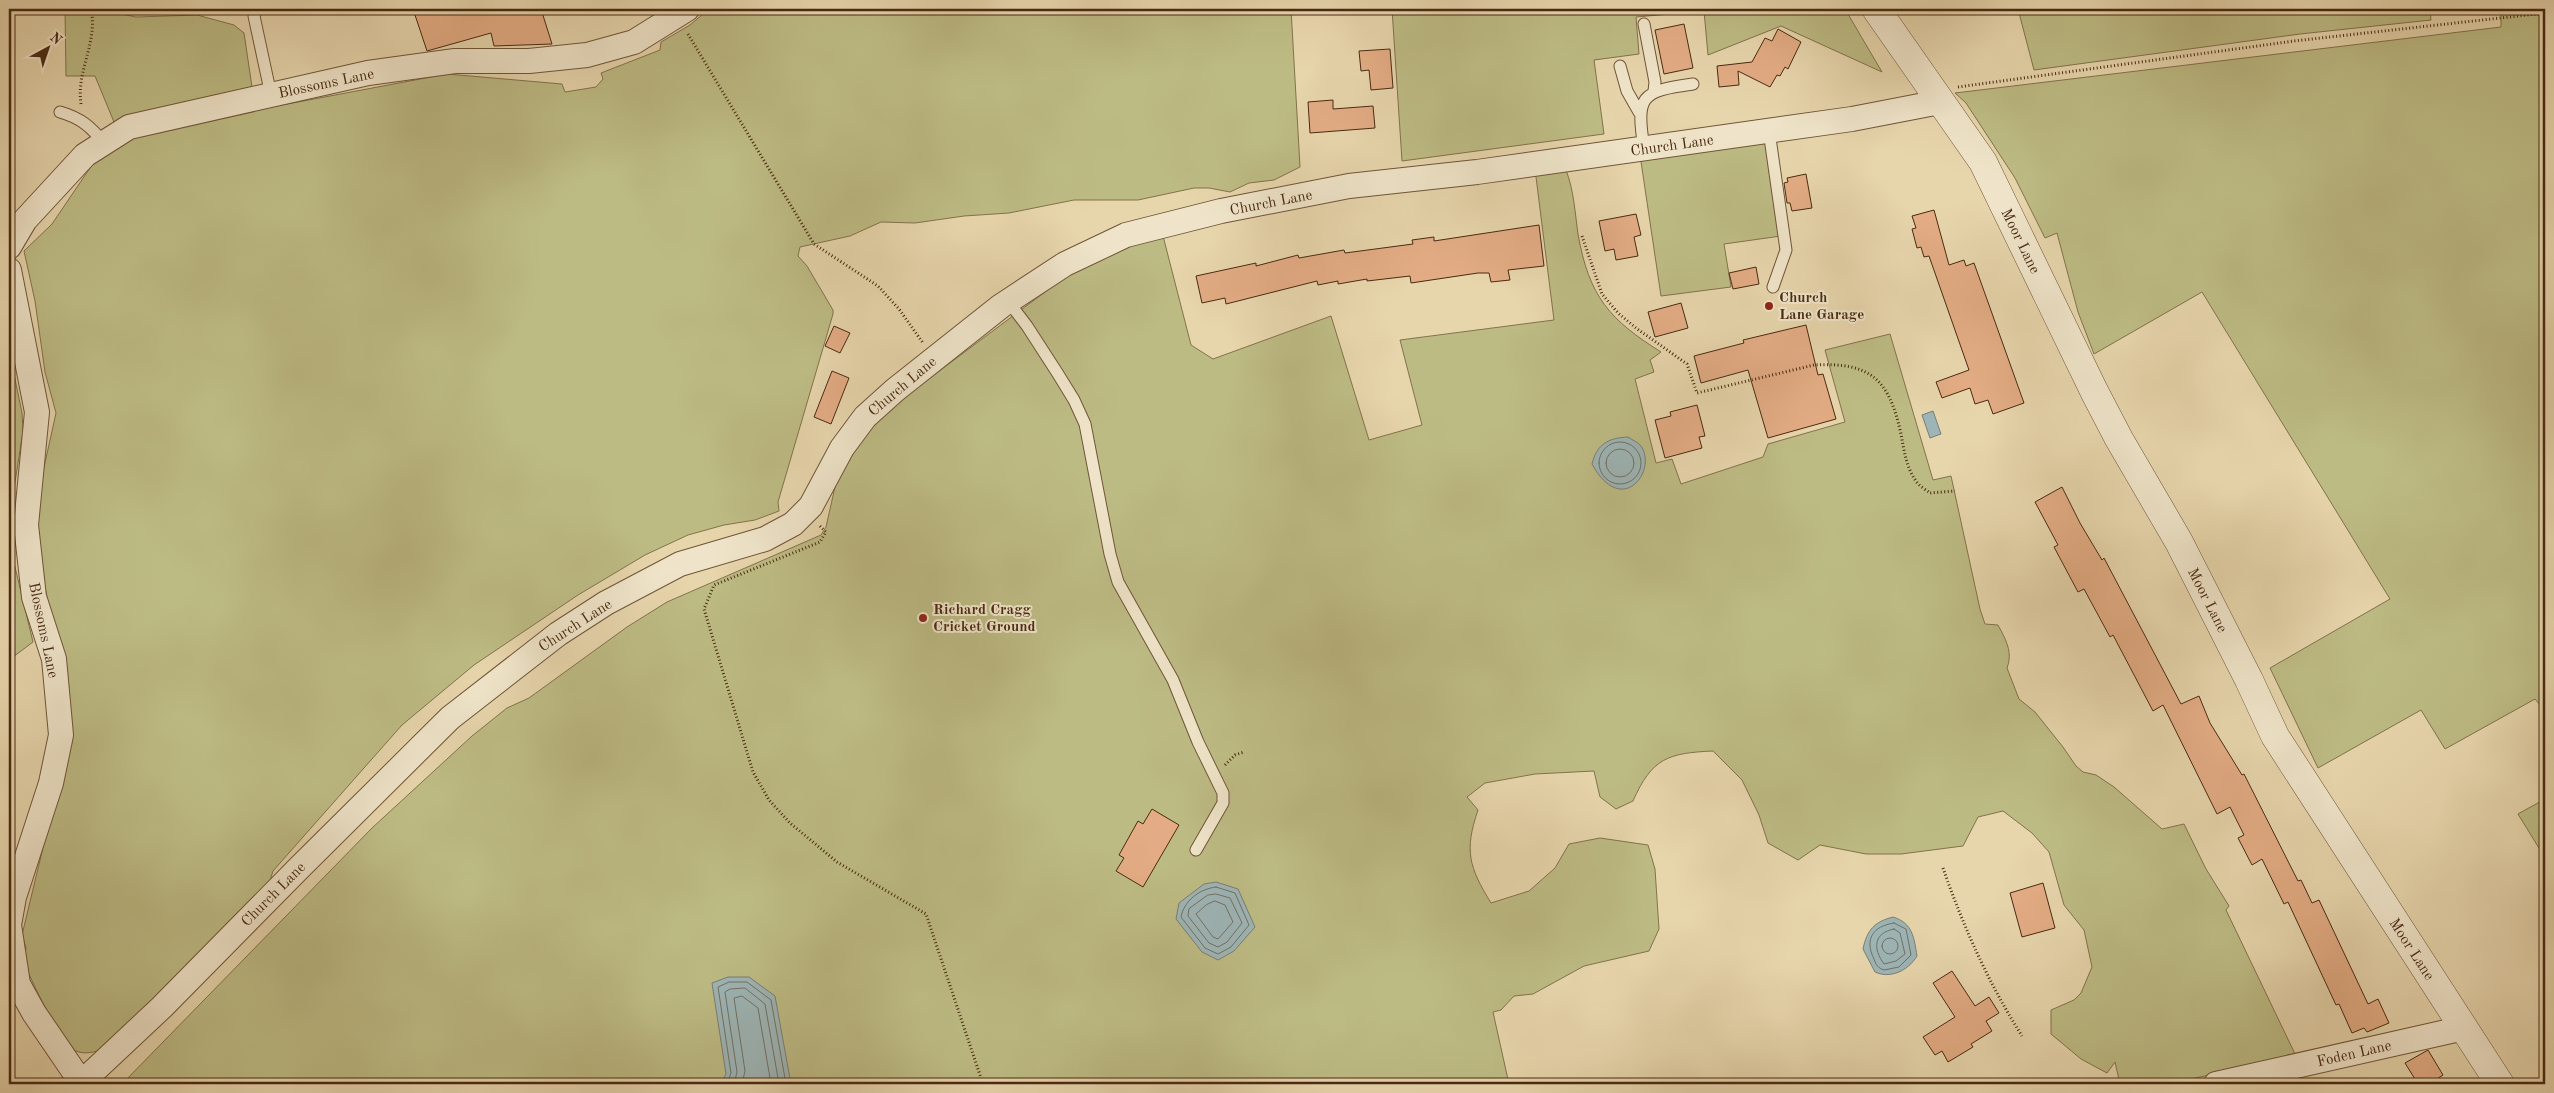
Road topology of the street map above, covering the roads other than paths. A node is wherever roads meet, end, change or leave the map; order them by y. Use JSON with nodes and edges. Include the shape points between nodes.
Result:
{"nodes":[{"id":1,"x":1876,"y":9,"type":"edge"},
{"id":2,"x":253,"y":11,"type":"edge"},
{"id":3,"x":682,"y":12,"type":"edge"},
{"id":4,"x":1644,"y":24,"type":"dead end"},
{"id":5,"x":1620,"y":66,"type":"dead end"},
{"id":6,"x":1693,"y":84,"type":"dead end"},
{"id":7,"x":1654,"y":91,"type":"junction"},
{"id":8,"x":271,"y":95,"type":"junction"},
{"id":9,"x":1940,"y":102,"type":"junction"},
{"id":10,"x":60,"y":112,"type":"dead end"},
{"id":11,"x":1639,"y":112,"type":"junction"},
{"id":12,"x":1769,"y":131,"type":"junction"},
{"id":13,"x":104,"y":143,"type":"junction"},
{"id":14,"x":1644,"y":149,"type":"junction"},
{"id":15,"x":9,"y":247,"type":"edge"},
{"id":16,"x":9,"y":270,"type":"edge"},
{"id":17,"x":1773,"y":287,"type":"dead end"},
{"id":18,"x":1008,"y":301,"type":"junction"},
{"id":19,"x":1196,"y":850,"type":"dead end"},
{"id":20,"x":9,"y":925,"type":"edge"},
{"id":21,"x":2464,"y":1028,"type":"junction"},
{"id":22,"x":80,"y":1083,"type":"edge"},
{"id":23,"x":2216,"y":1084,"type":"edge"},
{"id":24,"x":2500,"y":1084,"type":"edge"}],
"edges":[{"from":1,"to":9,"type":"street","name":"Moor Lane"},
{"from":2,"to":8,"type":"lane"},
{"from":3,"to":8,"type":"street","name":"Blossoms Lane","via":[[634,42],[587,55],[529,61],[455,61],[368,73]]},
{"from":4,"to":7,"type":"lane","via":[[1656,82]]},
{"from":5,"to":11,"type":"lane","via":[[1627,91]]},
{"from":6,"to":7,"type":"lane"},
{"from":7,"to":11,"type":"lane","via":[[1644,100]]},
{"from":8,"to":13,"type":"street","name":"Blossoms Lane","via":[[129,127]]},
{"from":9,"to":12,"type":"street","name":"Church Lane"},
{"from":9,"to":21,"type":"street","name":"Moor Lane","via":[[1983,162],[2094,391],[2179,542],[2275,736]]},
{"from":10,"to":13,"type":"lane","via":[[87,123]]},
{"from":11,"to":14,"type":"lane"},
{"from":12,"to":14,"type":"street","name":"Church Lane"},
{"from":12,"to":17,"type":"lane","via":[[1786,250]]},
{"from":13,"to":15,"type":"street","name":"Blossoms Lane","via":[[85,154],[61,180],[25,220]]},
{"from":14,"to":18,"type":"street","name":"Church Lane","via":[[1349,186],[1221,211],[1126,235],[1065,264]]},
{"from":16,"to":20,"type":"street","name":"Blossoms Lane","via":[[37,412],[26,525],[34,597],[54,659],[60,735],[51,783],[14,897]]},
{"from":18,"to":19,"type":"lane","via":[[1038,342],[1078,408],[1091,449],[1118,582],[1173,680],[1223,793],[1223,803]]},
{"from":18,"to":22,"type":"street","name":"Church Lane","via":[[865,417],[842,448],[811,506],[793,524],[765,539],[680,564],[606,603],[558,634],[450,718],[162,1007]]},
{"from":20,"to":22,"type":"street","name":"Blossoms Lane","via":[[18,984]]},
{"from":21,"to":23,"type":"street","name":"Foden Lane"},
{"from":21,"to":24,"type":"street","name":"Moor Lane"}]}
